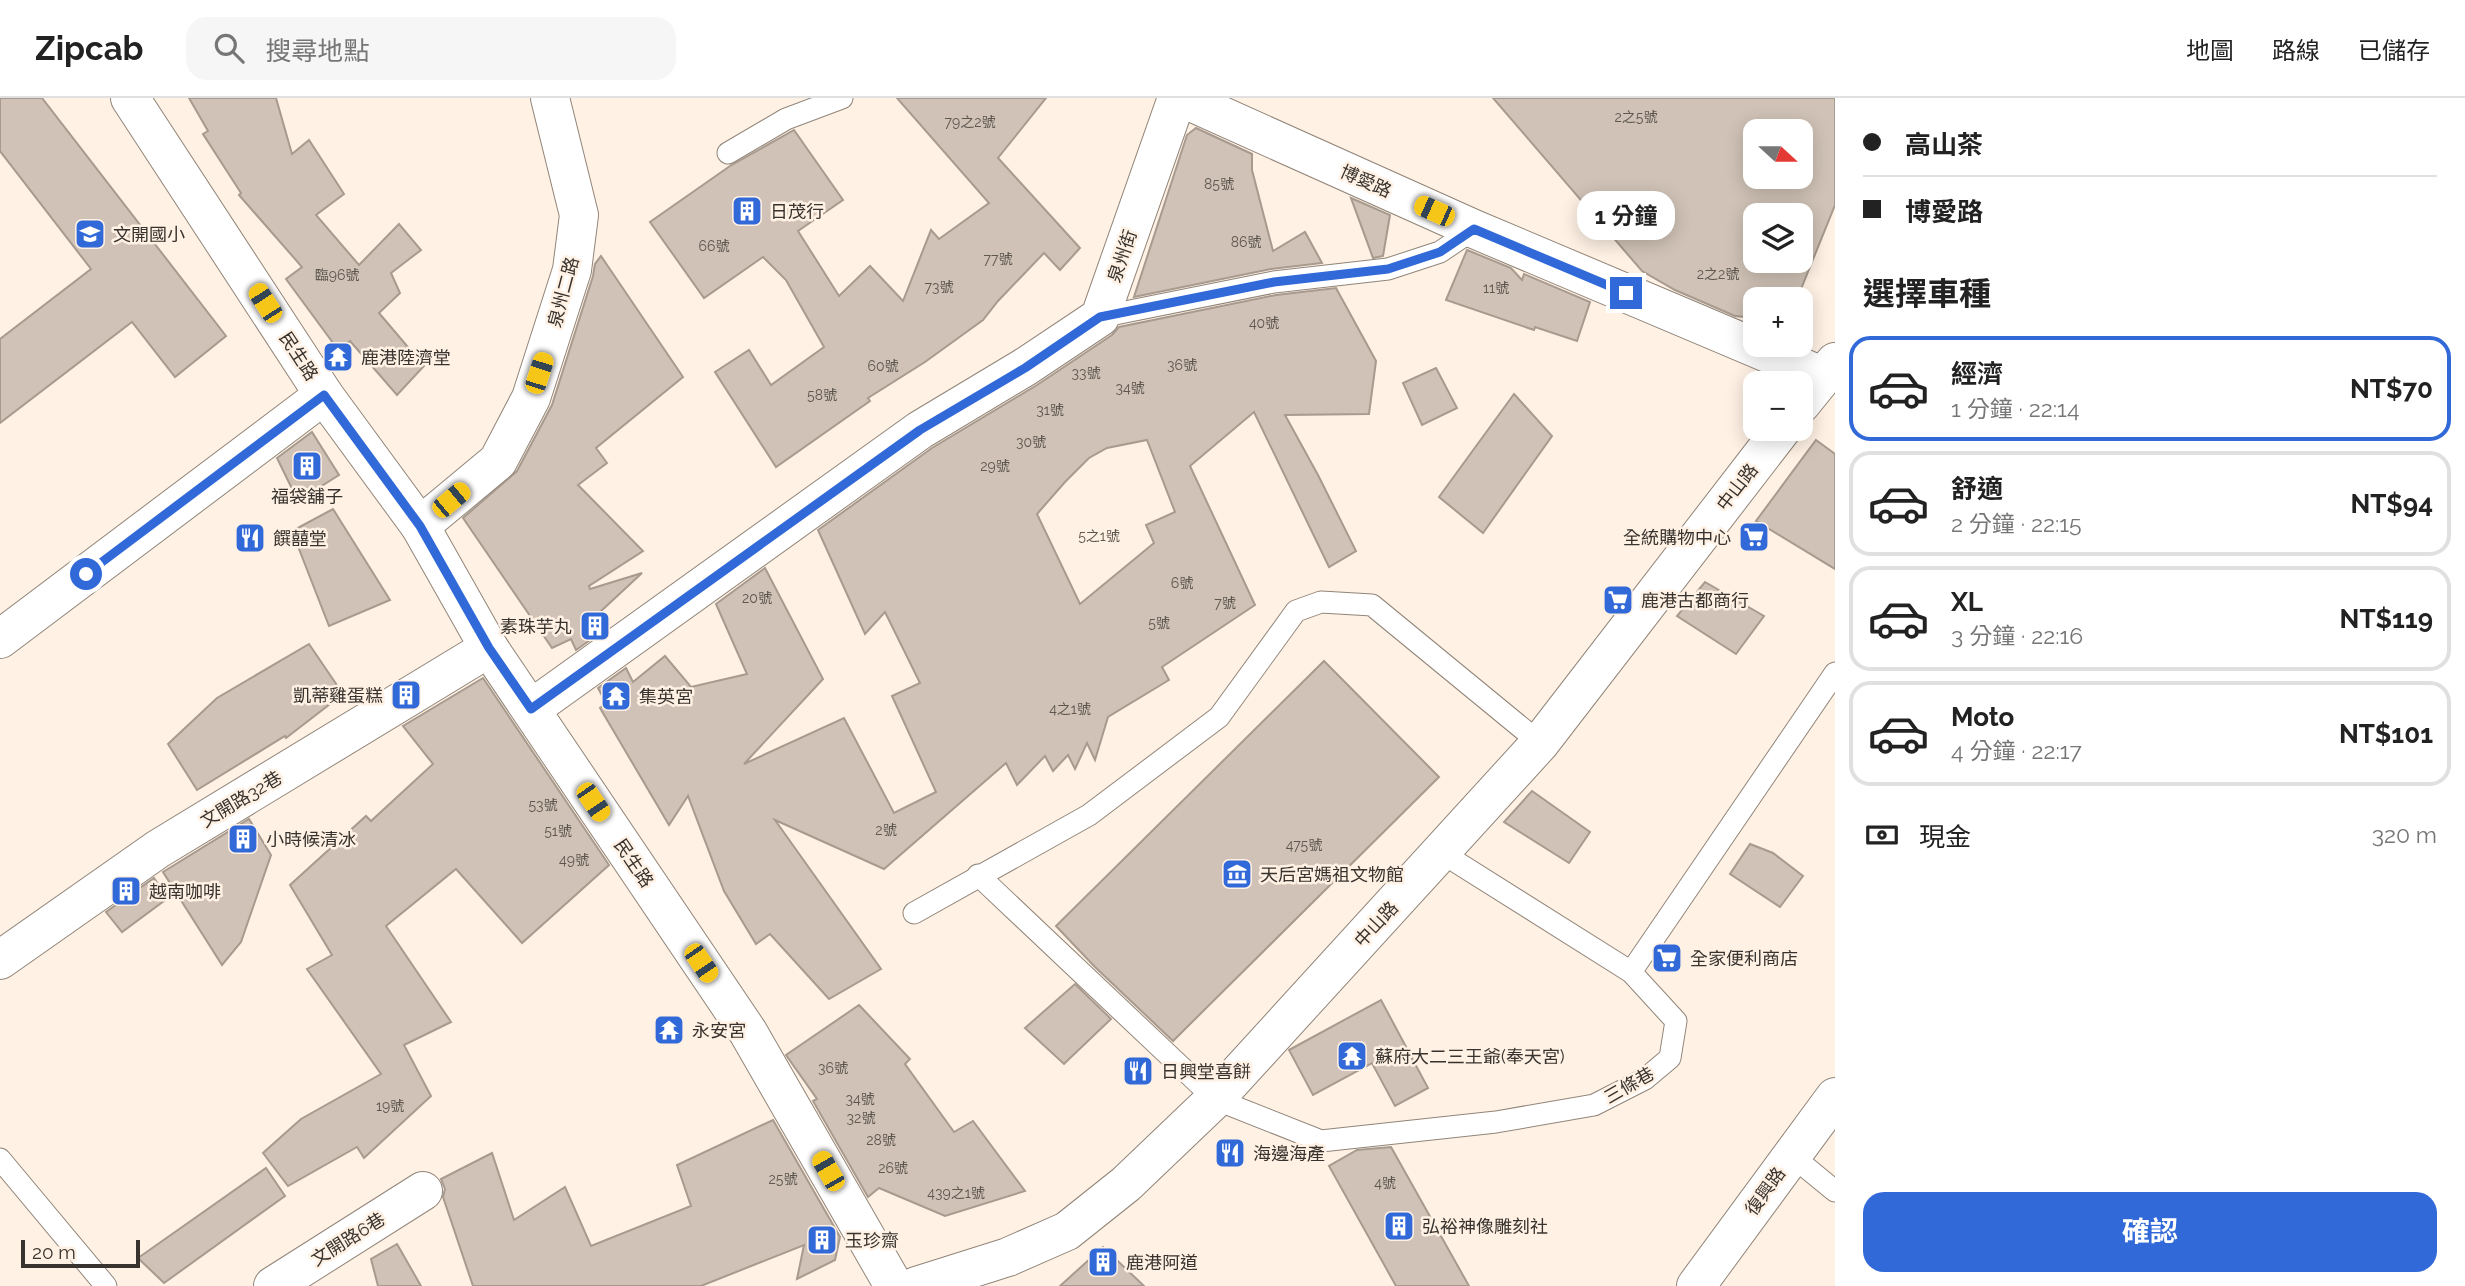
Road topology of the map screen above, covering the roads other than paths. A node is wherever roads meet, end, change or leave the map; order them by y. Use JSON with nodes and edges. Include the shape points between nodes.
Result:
{"nodes":[{"id":1,"x":130,"y":98,"type":"edge"},
{"id":2,"x":550,"y":98,"type":"edge"},
{"id":3,"x":842,"y":98,"type":"edge"},
{"id":4,"x":1180,"y":98,"type":"edge"},
{"id":5,"x":728,"y":153,"type":"dead end"},
{"id":6,"x":1474,"y":229,"type":"junction"},
{"id":7,"x":1100,"y":317,"type":"junction"},
{"id":8,"x":1819,"y":381,"type":"edge"},
{"id":9,"x":324,"y":395,"type":"junction"},
{"id":10,"x":1773,"y":441,"type":"edge"},
{"id":11,"x":420,"y":526,"type":"junction"},
{"id":12,"x":0,"y":639,"type":"edge"},
{"id":13,"x":489,"y":648,"type":"junction"},
{"id":14,"x":1835,"y":673,"type":"edge"},
{"id":15,"x":531,"y":709,"type":"junction"},
{"id":16,"x":1541,"y":743,"type":"junction"},
{"id":17,"x":1441,"y":853,"type":"junction"},
{"id":18,"x":978,"y":875,"type":"junction"},
{"id":19,"x":914,"y":913,"type":"dead end"},
{"id":20,"x":0,"y":960,"type":"edge"},
{"id":21,"x":1632,"y":972,"type":"junction"},
{"id":22,"x":1835,"y":1097,"type":"edge"},
{"id":23,"x":1215,"y":1099,"type":"junction"},
{"id":24,"x":1791,"y":1155,"type":"junction"},
{"id":25,"x":0,"y":1159,"type":"edge"},
{"id":26,"x":423,"y":1191,"type":"dead end"},
{"id":27,"x":1835,"y":1191,"type":"edge"},
{"id":28,"x":106,"y":1286,"type":"edge"},
{"id":29,"x":273,"y":1286,"type":"edge"},
{"id":30,"x":894,"y":1286,"type":"edge"},
{"id":31,"x":916,"y":1286,"type":"edge"},
{"id":32,"x":1696,"y":1286,"type":"edge"}],
"edges":[{"from":1,"to":9,"type":"street","name":"民生路"},
{"from":2,"to":11,"type":"street","name":"泉州二路","via":[[579,215],[572,270],[531,398],[498,461]]},
{"from":3,"to":5,"type":"lane","via":[[786,119]]},
{"from":4,"to":6,"type":"street","name":"博愛路"},
{"from":4,"to":7,"type":"street","name":"泉州街"},
{"from":6,"to":7,"type":"lane","via":[[1440,252],[1388,269],[1274,282]]},
{"from":6,"to":8,"type":"street","name":"博愛路"},
{"from":7,"to":15,"type":"street","via":[[920,430]]},
{"from":9,"to":11,"type":"street","name":"民生路"},
{"from":9,"to":12,"type":"street"},
{"from":10,"to":16,"type":"street","name":"中山路"},
{"from":11,"to":13,"type":"street","name":"民生路"},
{"from":13,"to":15,"type":"street","name":"民生路"},
{"from":13,"to":20,"type":"street","name":"文開路32巷","via":[[158,849]]},
{"from":14,"to":21,"type":"lane"},
{"from":15,"to":30,"type":"street","name":"民生路","via":[[748,1032]]},
{"from":16,"to":17,"type":"street","name":"中山路"},
{"from":16,"to":18,"type":"lane","via":[[1372,605],[1321,602],[1296,611],[1219,717],[1089,815]]},
{"from":17,"to":21,"type":"lane"},
{"from":17,"to":23,"type":"street","name":"中山路"},
{"from":18,"to":19,"type":"lane"},
{"from":18,"to":23,"type":"lane"},
{"from":21,"to":23,"type":"lane","name":"三條巷","via":[[1676,1021],[1670,1058],[1645,1079],[1594,1105],[1496,1122],[1321,1141]]},
{"from":22,"to":24,"type":"street","name":"復興路"},
{"from":23,"to":31,"type":"street","name":"中山路","via":[[1126,1184],[1067,1231],[1008,1257]]},
{"from":24,"to":27,"type":"lane"},
{"from":24,"to":32,"type":"street","name":"復興路"},
{"from":25,"to":28,"type":"lane"},
{"from":26,"to":29,"type":"street","name":"文開路6巷"}]}
